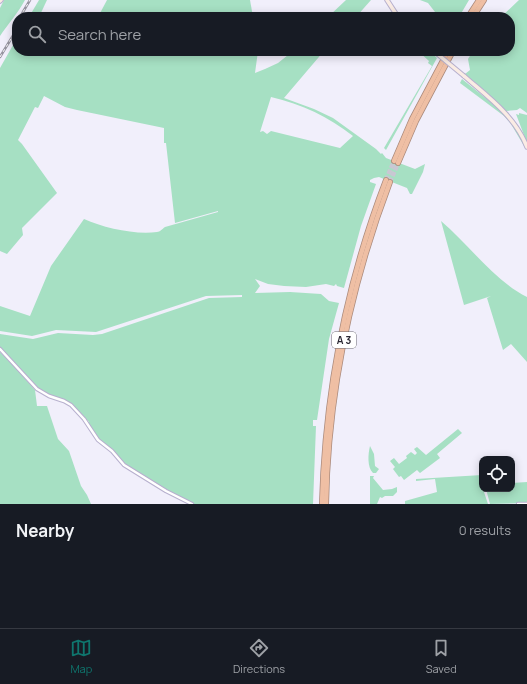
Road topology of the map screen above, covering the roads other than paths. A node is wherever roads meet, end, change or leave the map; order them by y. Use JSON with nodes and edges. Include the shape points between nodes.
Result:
{"nodes":[{"id":1,"x":387,"y":0,"type":"edge"},
{"id":2,"x":479,"y":0,"type":"edge"},
{"id":3,"x":484,"y":0,"type":"edge"},
{"id":4,"x":395,"y":12,"type":"edge"},
{"id":5,"x":471,"y":12,"type":"edge"},
{"id":6,"x":476,"y":12,"type":"edge"},
{"id":7,"x":439,"y":56,"type":"edge"},
{"id":8,"x":445,"y":56,"type":"edge"},
{"id":9,"x":450,"y":56,"type":"edge"},
{"id":10,"x":527,"y":147,"type":"edge"},
{"id":11,"x":0,"y":349,"type":"edge"},
{"id":12,"x":192,"y":504,"type":"edge"},
{"id":13,"x":322,"y":504,"type":"edge"},
{"id":14,"x":326,"y":504,"type":"edge"},
{"id":15,"x":518,"y":504,"type":"edge"},
{"id":16,"x":527,"y":504,"type":"edge"}],
"edges":[{"from":1,"to":4,"type":"main road"},
{"from":2,"to":5,"type":"highway"},
{"from":3,"to":6,"type":"highway"},
{"from":7,"to":10,"type":"main road","bridge":true,"via":[[506,113]]},
{"from":8,"to":9,"type":"highway","via":[[412,119],[396,162]]},
{"from":11,"to":12,"type":"street","via":[[37,389],[71,405],[98,440],[124,465],[166,492]]},
{"from":13,"to":14,"type":"highway","number":"A 3","via":[[326,429],[337,350],[356,270],[371,222],[388,181],[366,248],[343,343],[330,430]]},
{"from":15,"to":16,"type":"street"}]}
